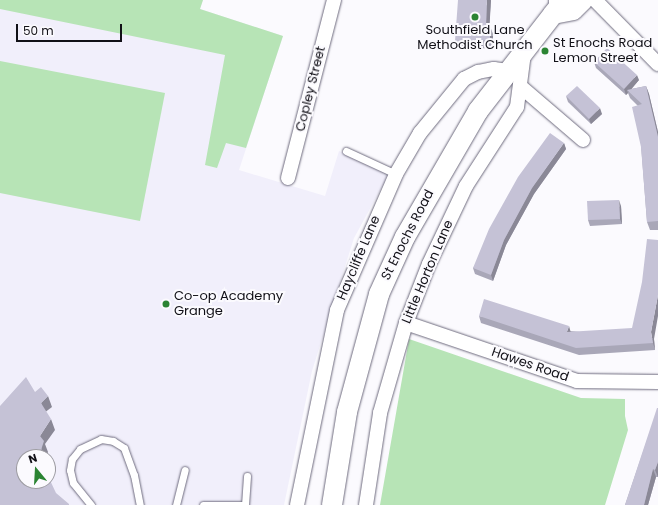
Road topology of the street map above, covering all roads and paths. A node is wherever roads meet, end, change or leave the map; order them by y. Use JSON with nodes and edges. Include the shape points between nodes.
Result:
{"nodes":[{"id":1,"x":334,"y":0,"type":"edge"},
{"id":2,"x":583,"y":0,"type":"edge"},
{"id":3,"x":595,"y":0,"type":"edge"},
{"id":4,"x":559,"y":5,"type":"edge"},
{"id":5,"x":658,"y":64,"type":"edge"},
{"id":6,"x":514,"y":79,"type":"junction"},
{"id":7,"x":583,"y":140,"type":"dead end"},
{"id":8,"x":346,"y":151,"type":"dead end"},
{"id":9,"x":396,"y":174,"type":"junction"},
{"id":10,"x":288,"y":178,"type":"dead end"},
{"id":11,"x":406,"y":323,"type":"junction"},
{"id":12,"x":658,"y":382,"type":"edge"},
{"id":13,"x":184,"y":470,"type":"dead end"},
{"id":14,"x":247,"y":476,"type":"dead end"},
{"id":15,"x":91,"y":505,"type":"edge"},
{"id":16,"x":140,"y":505,"type":"edge"},
{"id":17,"x":176,"y":505,"type":"edge"},
{"id":18,"x":203,"y":505,"type":"edge"},
{"id":19,"x":244,"y":505,"type":"edge"},
{"id":20,"x":297,"y":505,"type":"edge"},
{"id":21,"x":332,"y":505,"type":"edge"},
{"id":22,"x":366,"y":505,"type":"edge"}],
"edges":[{"from":1,"to":10,"type":"street","name":"Copley Street"},
{"from":2,"to":4,"type":"street","via":[[573,10]]},
{"from":3,"to":5,"type":"street"},
{"from":4,"to":6,"type":"street","name":"St Enochs Road","via":[[524,54]]},
{"from":6,"to":7,"type":"street"},
{"from":6,"to":9,"type":"street","name":"Haycliffe Lane","via":[[494,69],[478,72],[464,79],[420,133]]},
{"from":6,"to":11,"type":"street","name":"Little Horton Lane","via":[[517,107],[466,186],[429,264]]},
{"from":6,"to":21,"type":"street","name":"St Enochs Road","via":[[478,111],[432,187],[379,294],[347,412]]},
{"from":8,"to":9,"type":"lane"},
{"from":9,"to":20,"type":"street","name":"Haycliffe Lane","via":[[337,310]]},
{"from":11,"to":12,"type":"street","name":"Hawes Road","via":[[576,381]]},
{"from":11,"to":22,"type":"street","name":"Little Horton Lane","via":[[380,413]]},
{"from":13,"to":17,"type":"lane"},
{"from":14,"to":19,"type":"lane"},
{"from":15,"to":16,"type":"lane","via":[[73,483],[70,470],[72,459],[80,449],[101,439],[113,441],[124,448],[134,475]]},
{"from":18,"to":19,"type":"lane"}]}
